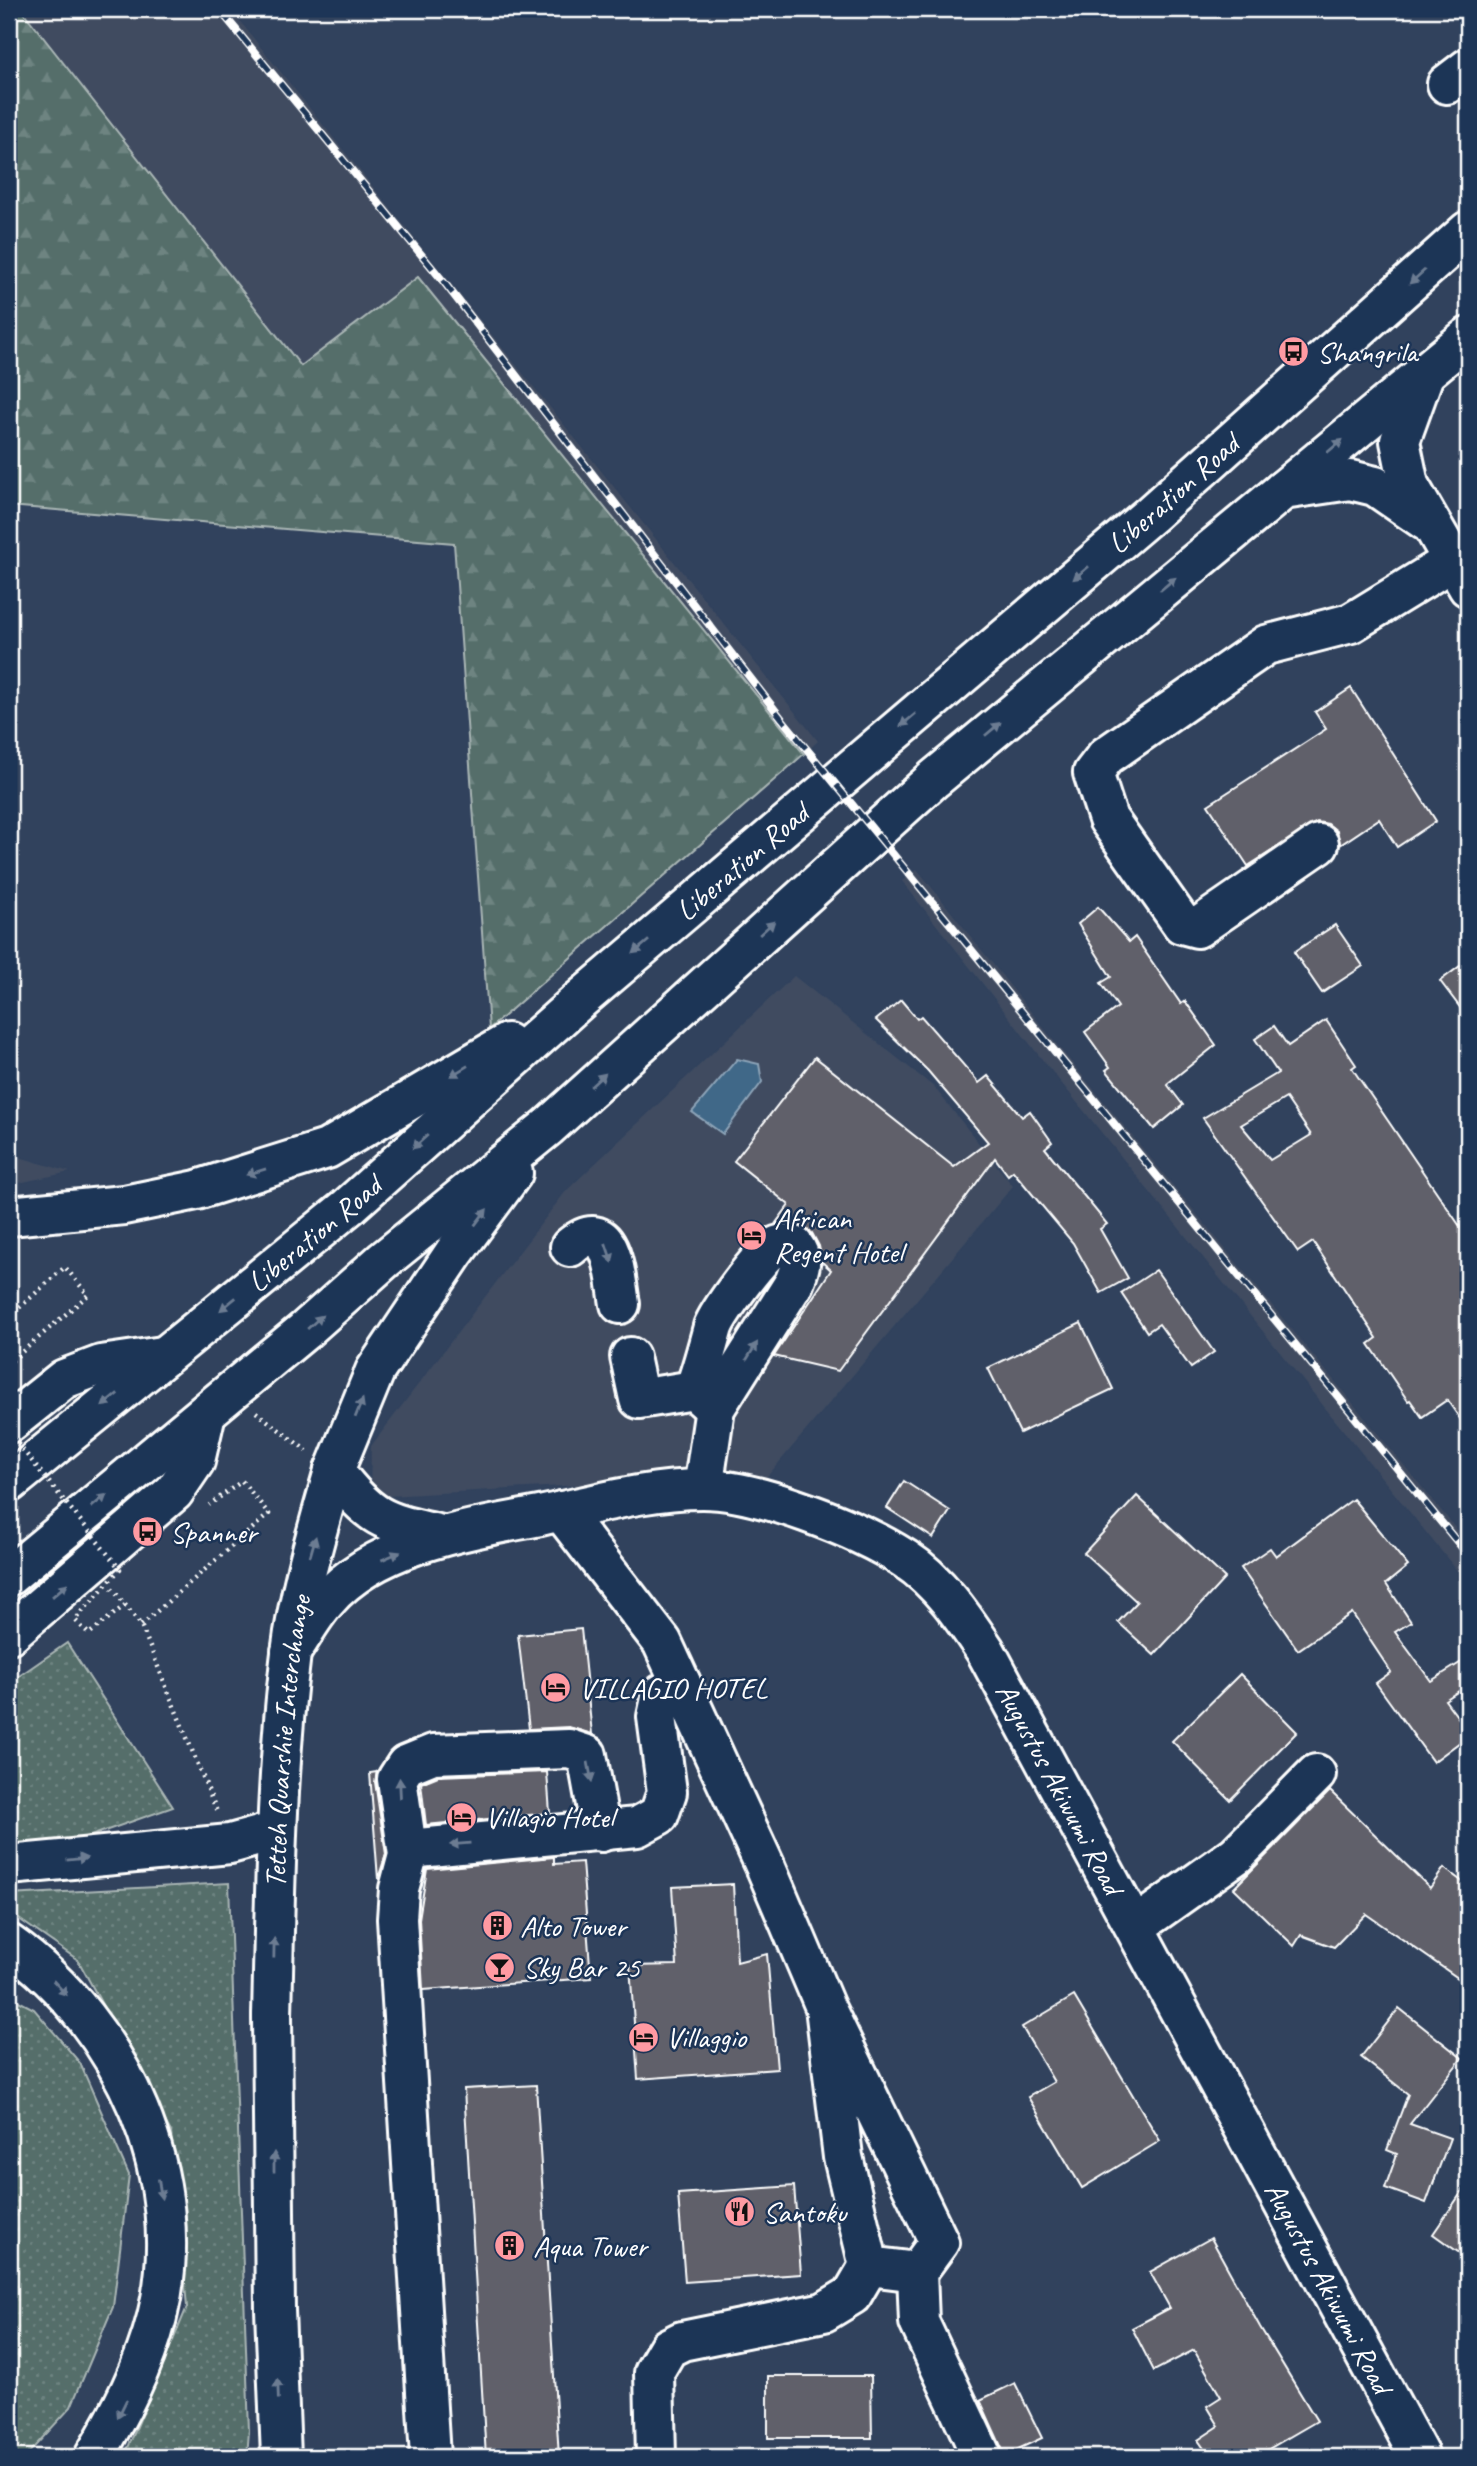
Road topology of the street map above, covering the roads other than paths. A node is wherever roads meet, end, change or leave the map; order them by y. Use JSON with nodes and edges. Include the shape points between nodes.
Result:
{"nodes":[{"id":1,"x":1468,"y":231,"type":"edge"},
{"id":2,"x":1468,"y":337,"type":"edge"},
{"id":3,"x":1425,"y":372,"type":"junction"},
{"id":4,"x":1283,"y":490,"type":"junction"},
{"id":5,"x":1428,"y":522,"type":"junction"},
{"id":6,"x":1460,"y":574,"type":"edge"},
{"id":7,"x":1320,"y":844,"type":"dead end"},
{"id":8,"x":581,"y":999,"type":"junction"},
{"id":9,"x":548,"y":1127,"type":"junction"},
{"id":10,"x":9,"y":1216,"type":"edge"},
{"id":11,"x":570,"y":1247,"type":"dead end"},
{"id":12,"x":620,"y":1304,"type":"dead end"},
{"id":13,"x":163,"y":1356,"type":"junction"},
{"id":14,"x":630,"y":1357,"type":"dead end"},
{"id":15,"x":206,"y":1413,"type":"junction"},
{"id":16,"x":9,"y":1423,"type":"edge"},
{"id":17,"x":334,"y":1471,"type":"junction"},
{"id":18,"x":9,"y":1483,"type":"edge"},
{"id":19,"x":703,"y":1489,"type":"junction"},
{"id":20,"x":561,"y":1511,"type":"junction"},
{"id":21,"x":442,"y":1535,"type":"junction"},
{"id":22,"x":9,"y":1576,"type":"edge"},
{"id":23,"x":9,"y":1634,"type":"edge"},
{"id":24,"x":291,"y":1653,"type":"junction"},
{"id":25,"x":681,"y":1683,"type":"junction"},
{"id":26,"x":1316,"y":1774,"type":"dead end"},
{"id":27,"x":277,"y":1831,"type":"junction"},
{"id":28,"x":601,"y":1832,"type":"junction"},
{"id":29,"x":408,"y":1855,"type":"junction"},
{"id":30,"x":9,"y":1865,"type":"edge"},
{"id":31,"x":1136,"y":1926,"type":"junction"},
{"id":32,"x":9,"y":1944,"type":"edge"},
{"id":33,"x":825,"y":2007,"type":"junction"},
{"id":34,"x":893,"y":2145,"type":"junction"},
{"id":35,"x":843,"y":2157,"type":"junction"},
{"id":36,"x":869,"y":2266,"type":"junction"},
{"id":37,"x":917,"y":2272,"type":"junction"},
{"id":38,"x":94,"y":2457,"type":"edge"},
{"id":39,"x":281,"y":2457,"type":"edge"},
{"id":40,"x":430,"y":2457,"type":"edge"},
{"id":41,"x":656,"y":2457,"type":"edge"},
{"id":42,"x":982,"y":2457,"type":"edge"},
{"id":43,"x":1420,"y":2457,"type":"edge"}],
"edges":[{"from":1,"to":8,"type":"main road","name":"Liberation Road","one_way":true,"via":[[1151,514]]},
{"from":2,"to":3,"type":"main road"},
{"from":4,"to":3,"type":"main road","one_way":true},
{"from":3,"to":5,"type":"main road","via":[[1400,441],[1409,485]]},
{"from":4,"to":5,"type":"main road","via":[[1350,480],[1376,486]]},
{"from":9,"to":4,"type":"main road","one_way":true,"via":[[934,779]]},
{"from":5,"to":6,"type":"main road"},
{"from":6,"to":7,"type":"main road","via":[[1351,623],[1266,645],[1105,756],[1093,773],[1108,819],[1182,924],[1197,928]]},
{"from":8,"to":10,"type":"main road","one_way":true,"via":[[327,1149],[173,1195],[124,1205]]},
{"from":8,"to":13,"type":"main road","name":"Liberation Road","one_way":true,"via":[[348,1207]]},
{"from":15,"to":9,"type":"main road","one_way":true,"via":[[384,1259]]},
{"from":17,"to":9,"type":"main road","name":"Tetteh Quarshie Interchange","one_way":true,"via":[[374,1371]]},
{"from":11,"to":12,"type":"main road","one_way":true,"via":[[579,1239],[604,1239],[611,1250]]},
{"from":13,"to":16,"type":"main road","via":[[101,1365],[64,1379]]},
{"from":13,"to":18,"type":"main road","name":"Liberation Road","one_way":true},
{"from":14,"to":19,"type":"main road","via":[[639,1399],[704,1399]]},
{"from":22,"to":15,"type":"main road","one_way":true},
{"from":23,"to":15,"type":"main road","one_way":true,"via":[[174,1492],[195,1461]]},
{"from":17,"to":21,"type":"main road","name":"Augustus Akiwumi Road","via":[[373,1515]]},
{"from":24,"to":17,"type":"main road","name":"Tetteh Quarshie Interchange","one_way":true,"via":[[309,1560]]},
{"from":19,"to":20,"type":"main road","name":"Augustus Akiwumi Road","via":[[621,1497]]},
{"from":19,"to":31,"type":"main road","name":"Augustus Akiwumi Road","via":[[779,1503],[852,1531],[907,1560],[954,1604],[985,1650]]},
{"from":20,"to":21,"type":"main road","name":"Augustus Akiwumi Road"},
{"from":20,"to":25,"type":"main road","via":[[662,1642]]},
{"from":24,"to":21,"type":"main road","name":"Augustus Akiwumi Road","one_way":true,"via":[[327,1600],[349,1580]]},
{"from":24,"to":27,"type":"main road","name":"Tetteh Quarshie Interchange"},
{"from":25,"to":28,"type":"main road","via":[[662,1694],[657,1717],[665,1806],[659,1815],[637,1827]]},
{"from":25,"to":33,"type":"main road"},
{"from":26,"to":31,"type":"main road","via":[[1236,1855]]},
{"from":30,"to":27,"type":"main road","one_way":true,"via":[[230,1844]]},
{"from":39,"to":27,"type":"main road","name":"Tetteh Quarshie Interchange","one_way":true,"via":[[272,2016]]},
{"from":28,"to":29,"type":"main road","one_way":true,"via":[[419,1848]]},
{"from":29,"to":28,"type":"main road","one_way":true,"via":[[397,1779],[406,1765],[433,1754],[569,1749],[587,1755]]},
{"from":29,"to":40,"type":"main road","via":[[397,1919]]},
{"from":31,"to":43,"type":"main road","name":"Augustus Akiwumi Road"},
{"from":32,"to":38,"type":"main road","one_way":true,"via":[[63,1990],[115,2064],[150,2135],[161,2190],[165,2241],[157,2317],[129,2393]]},
{"from":33,"to":34,"type":"main road"},
{"from":33,"to":35,"type":"main road"},
{"from":34,"to":35,"type":"main road"},
{"from":34,"to":37,"type":"main road","via":[[939,2242]]},
{"from":35,"to":36,"type":"main road"},
{"from":36,"to":37,"type":"main road"},
{"from":36,"to":41,"type":"main road","via":[[852,2295],[824,2312],[682,2341],[668,2348],[654,2372]]},
{"from":37,"to":42,"type":"main road","via":[[919,2322]]}]}
